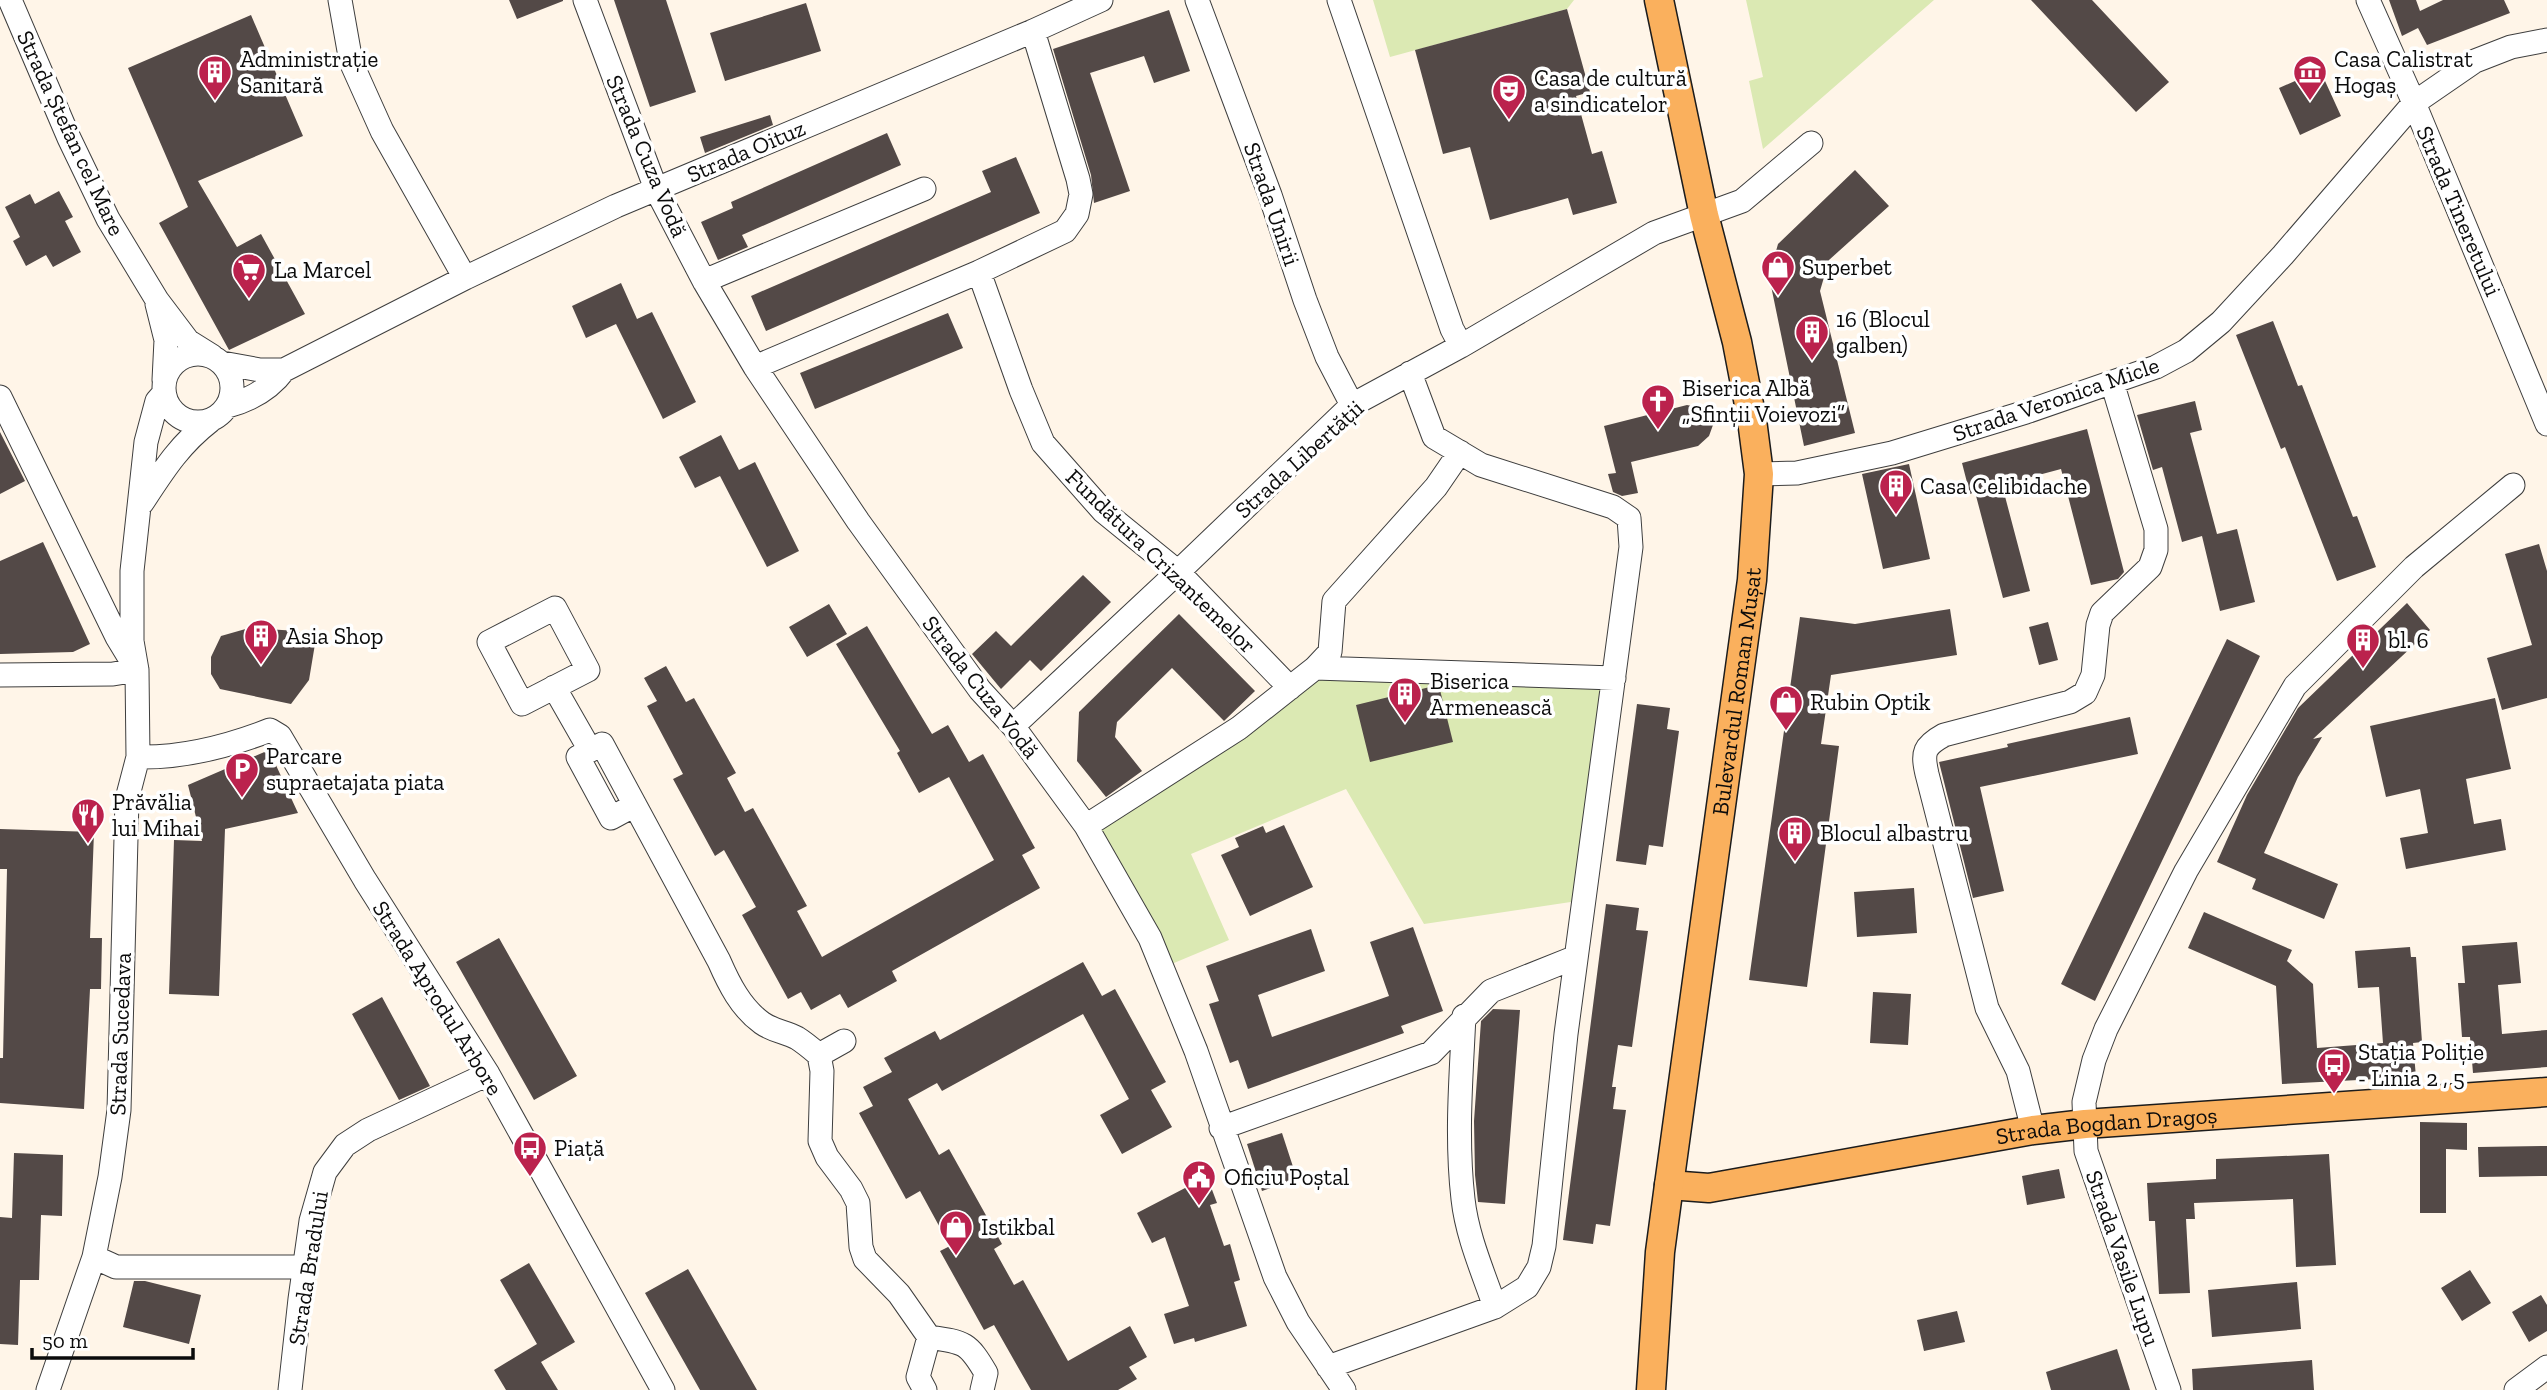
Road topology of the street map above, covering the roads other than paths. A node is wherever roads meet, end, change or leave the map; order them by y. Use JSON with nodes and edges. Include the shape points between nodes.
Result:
{"nodes":[{"id":1,"x":10,"y":0,"type":"edge"},
{"id":2,"x":341,"y":0,"type":"edge"},
{"id":3,"x":585,"y":0,"type":"edge"},
{"id":4,"x":1101,"y":0,"type":"edge"},
{"id":5,"x":1197,"y":0,"type":"edge"},
{"id":6,"x":1339,"y":0,"type":"edge"},
{"id":7,"x":1659,"y":0,"type":"edge"},
{"id":8,"x":2368,"y":0,"type":"edge"},
{"id":9,"x":1033,"y":31,"type":"junction"},
{"id":10,"x":2547,"y":40,"type":"edge"},
{"id":11,"x":2414,"y":103,"type":"junction"},
{"id":12,"x":1811,"y":143,"type":"dead end"},
{"id":13,"x":656,"y":189,"type":"junction"},
{"id":14,"x":924,"y":189,"type":"dead end"},
{"id":15,"x":1704,"y":215,"type":"junction"},
{"id":16,"x":979,"y":272,"type":"junction"},
{"id":17,"x":465,"y":278,"type":"junction"},
{"id":18,"x":704,"y":281,"type":"junction"},
{"id":19,"x":156,"y":300,"type":"junction"},
{"id":20,"x":1461,"y":346,"type":"junction"},
{"id":21,"x":217,"y":360,"type":"junction"},
{"id":22,"x":755,"y":368,"type":"junction"},
{"id":23,"x":284,"y":370,"type":"junction"},
{"id":24,"x":1410,"y":373,"type":"junction"},
{"id":25,"x":2112,"y":382,"type":"junction"},
{"id":26,"x":164,"y":387,"type":"junction"},
{"id":27,"x":1,"y":402,"type":"edge"},
{"id":28,"x":1352,"y":405,"type":"junction"},
{"id":29,"x":219,"y":413,"type":"junction"},
{"id":30,"x":2547,"y":424,"type":"edge"},
{"id":31,"x":1460,"y":452,"type":"junction"},
{"id":32,"x":1759,"y":474,"type":"junction"},
{"id":33,"x":2513,"y":485,"type":"dead end"},
{"id":34,"x":141,"y":506,"type":"junction"},
{"id":35,"x":1178,"y":572,"type":"junction"},
{"id":36,"x":1315,"y":668,"type":"junction"},
{"id":37,"x":137,"y":670,"type":"junction"},
{"id":38,"x":0,"y":675,"type":"edge"},
{"id":39,"x":1614,"y":678,"type":"junction"},
{"id":40,"x":554,"y":687,"type":"junction"},
{"id":41,"x":1290,"y":688,"type":"junction"},
{"id":42,"x":1013,"y":726,"type":"junction"},
{"id":43,"x":138,"y":757,"type":"junction"},
{"id":44,"x":1086,"y":826,"type":"junction"},
{"id":45,"x":1577,"y":957,"type":"junction"},
{"id":46,"x":1464,"y":1016,"type":"junction"},
{"id":47,"x":844,"y":1041,"type":"dead end"},
{"id":48,"x":819,"y":1055,"type":"junction"},
{"id":49,"x":488,"y":1074,"type":"junction"},
{"id":50,"x":2547,"y":1092,"type":"edge"},
{"id":51,"x":2085,"y":1124,"type":"junction"},
{"id":52,"x":1222,"y":1128,"type":"junction"},
{"id":53,"x":2033,"y":1130,"type":"junction"},
{"id":54,"x":1669,"y":1185,"type":"junction"},
{"id":55,"x":94,"y":1257,"type":"junction"},
{"id":56,"x":304,"y":1268,"type":"junction"},
{"id":57,"x":1495,"y":1307,"type":"junction"},
{"id":58,"x":929,"y":1337,"type":"junction"},
{"id":59,"x":1328,"y":1367,"type":"junction"},
{"id":60,"x":2547,"y":1367,"type":"edge"},
{"id":61,"x":48,"y":1390,"type":"edge"},
{"id":62,"x":290,"y":1390,"type":"edge"},
{"id":63,"x":663,"y":1390,"type":"edge"},
{"id":64,"x":925,"y":1390,"type":"edge"},
{"id":65,"x":982,"y":1390,"type":"edge"},
{"id":66,"x":1344,"y":1390,"type":"edge"},
{"id":67,"x":1651,"y":1390,"type":"edge"},
{"id":68,"x":2169,"y":1390,"type":"edge"},
{"id":69,"x":2516,"y":1390,"type":"edge"}],
"edges":[{"from":1,"to":19,"type":"street","name":"Strada Ștefan cel Mare","via":[[74,150]]},
{"from":2,"to":17,"type":"street","via":[[351,62],[382,131]]},
{"from":3,"to":13,"type":"street","name":"Strada Cuza Vodă"},
{"from":4,"to":9,"type":"street","name":"Strada Oituz"},
{"from":5,"to":28,"type":"street","name":"Strada Unirii","via":[[1327,357]]},
{"from":6,"to":20,"type":"street"},
{"from":7,"to":15,"type":"main road","name":"Bulevardul Roman Mușat"},
{"from":8,"to":11,"type":"street","name":"Strada Tineretului"},
{"from":9,"to":13,"type":"street","name":"Strada Oituz"},
{"from":9,"to":16,"type":"street","via":[[1078,179],[1077,214],[1065,231]]},
{"from":10,"to":11,"type":"street","name":"Strada Veronica Micle","via":[[2475,61]]},
{"from":11,"to":25,"type":"street","name":"Strada Veronica Micle","via":[[2221,322],[2176,356]]},
{"from":11,"to":30,"type":"street","name":"Strada Tineretului"},
{"from":12,"to":15,"type":"street","name":"Strada Libertății","via":[[1742,201]]},
{"from":13,"to":17,"type":"street","name":"Strada Oituz"},
{"from":13,"to":18,"type":"street","name":"Strada Cuza Vodă"},
{"from":14,"to":18,"type":"street"},
{"from":15,"to":20,"type":"street","name":"Strada Libertății","via":[[1654,233]]},
{"from":15,"to":32,"type":"main road","name":"Bulevardul Roman Mușat","via":[[1737,342]]},
{"from":16,"to":22,"type":"street"},
{"from":16,"to":35,"type":"street","name":"Fundătura Crizantemelor","via":[[1043,443],[1103,512]]},
{"from":17,"to":23,"type":"street","name":"Strada Oituz"},
{"from":18,"to":22,"type":"street","name":"Strada Cuza Vodă"},
{"from":19,"to":21,"type":"street","name":"Strada Ștefan cel Mare","via":[[188,341]]},
{"from":19,"to":26,"type":"street","name":"Strada Ștefan cel Mare","via":[[166,340]]},
{"from":20,"to":24,"type":"street","name":"Strada Libertății"},
{"from":21,"to":23,"type":"street","via":[[260,370]]},
{"from":21,"to":26,"type":"street","via":[[203,354],[183,357],[168,371]]},
{"from":21,"to":29,"type":"street","via":[[233,384],[232,395]]},
{"from":22,"to":42,"type":"street","name":"Strada Cuza Vodă","via":[[858,522],[980,690]]},
{"from":23,"to":29,"type":"street","name":"Strada Oituz","via":[[274,384]]},
{"from":24,"to":28,"type":"street","name":"Strada Libertății"},
{"from":24,"to":31,"type":"street","via":[[1434,437]]},
{"from":25,"to":32,"type":"street","name":"Strada Veronica Micle","via":[[1892,453],[1797,473]]},
{"from":25,"to":53,"type":"street","via":[[2156,529],[2157,550],[2150,567],[2102,613],[2093,675],[2085,692],[2070,702],[1944,735],[1925,750],[1924,761],[1987,1008],[2018,1071]]},
{"from":26,"to":29,"type":"street","via":[[172,411],[180,418],[200,423]]},
{"from":26,"to":34,"type":"street","name":"Strada Sucedava","via":[[146,442]]},
{"from":27,"to":37,"type":"street"},
{"from":28,"to":35,"type":"street","name":"Strada Libertății"},
{"from":29,"to":34,"type":"street","name":"Strada Sucedava","via":[[173,455]]},
{"from":31,"to":36,"type":"street","via":[[1436,487],[1335,601],[1330,652]]},
{"from":31,"to":39,"type":"street","via":[[1481,465],[1613,507],[1629,518],[1631,547]]},
{"from":32,"to":54,"type":"main road","name":"Bulevardul Roman Mușat","via":[[1752,580]]},
{"from":33,"to":51,"type":"street","name":"Strada Vasile Lupu","via":[[2414,567],[2295,686],[2186,871],[2106,1029],[2084,1102]]},
{"from":34,"to":37,"type":"street","name":"Strada Sucedava","via":[[132,571],[132,641]]},
{"from":35,"to":41,"type":"street","name":"Fundătura Crizantemelor"},
{"from":35,"to":42,"type":"street","name":"Strada Libertății"},
{"from":36,"to":39,"type":"street"},
{"from":36,"to":41,"type":"street"},
{"from":37,"to":38,"type":"street"},
{"from":37,"to":43,"type":"street","name":"Strada Sucedava"},
{"from":39,"to":45,"type":"street"},
{"from":40,"to":40,"type":"street","via":[[522,704],[489,642],[555,608],[588,670]]},
{"from":40,"to":48,"type":"street","via":[[590,750],[579,757],[611,818],[635,805],[736,994],[761,1022],[796,1037]]},
{"from":41,"to":44,"type":"street","via":[[1238,728]]},
{"from":42,"to":44,"type":"street","name":"Strada Cuza Vodă"},
{"from":43,"to":49,"type":"street","name":"Strada Aprodul Arbore","via":[[163,757],[245,740],[270,730],[280,736]]},
{"from":43,"to":55,"type":"street","name":"Strada Sucedava","via":[[127,799],[119,1110]]},
{"from":44,"to":52,"type":"street","name":"Strada Cuza Vodă","via":[[1150,938]]},
{"from":45,"to":46,"type":"street","via":[[1491,990]]},
{"from":45,"to":57,"type":"street","via":[[1542,1257],[1527,1287]]},
{"from":46,"to":52,"type":"street","via":[[1431,1053]]},
{"from":46,"to":57,"type":"street","via":[[1458,1138],[1463,1198],[1471,1238]]},
{"from":47,"to":48,"type":"street"},
{"from":48,"to":58,"type":"street","via":[[820,1141],[858,1203],[865,1259],[899,1294]]},
{"from":49,"to":56,"type":"street","name":"Strada Bradului","via":[[345,1145],[325,1172]]},
{"from":49,"to":63,"type":"street","name":"Strada Aprodul Arbore"},
{"from":50,"to":51,"type":"main road","name":"Strada Bogdan Dragoș"},
{"from":51,"to":53,"type":"main road","name":"Strada Bogdan Dragoș"},
{"from":51,"to":68,"type":"street","name":"Strada Vasile Lupu","via":[[2086,1151]]},
{"from":52,"to":59,"type":"street","name":"Strada Cuza Vodă","via":[[1275,1278]]},
{"from":53,"to":54,"type":"main road","name":"Strada Bogdan Dragoș","via":[[1709,1188]]},
{"from":54,"to":67,"type":"main road","name":"Bulevardul Roman Mușat"},
{"from":55,"to":56,"type":"street","via":[[116,1267]]},
{"from":55,"to":61,"type":"street","name":"Strada Sucedava"},
{"from":56,"to":62,"type":"street","name":"Strada Bradului"},
{"from":57,"to":59,"type":"street"},
{"from":58,"to":64,"type":"street","via":[[918,1377]]},
{"from":58,"to":65,"type":"street","via":[[973,1350],[986,1373]]},
{"from":59,"to":66,"type":"street","name":"Strada Cuza Vodă"},
{"from":60,"to":69,"type":"street"}]}
